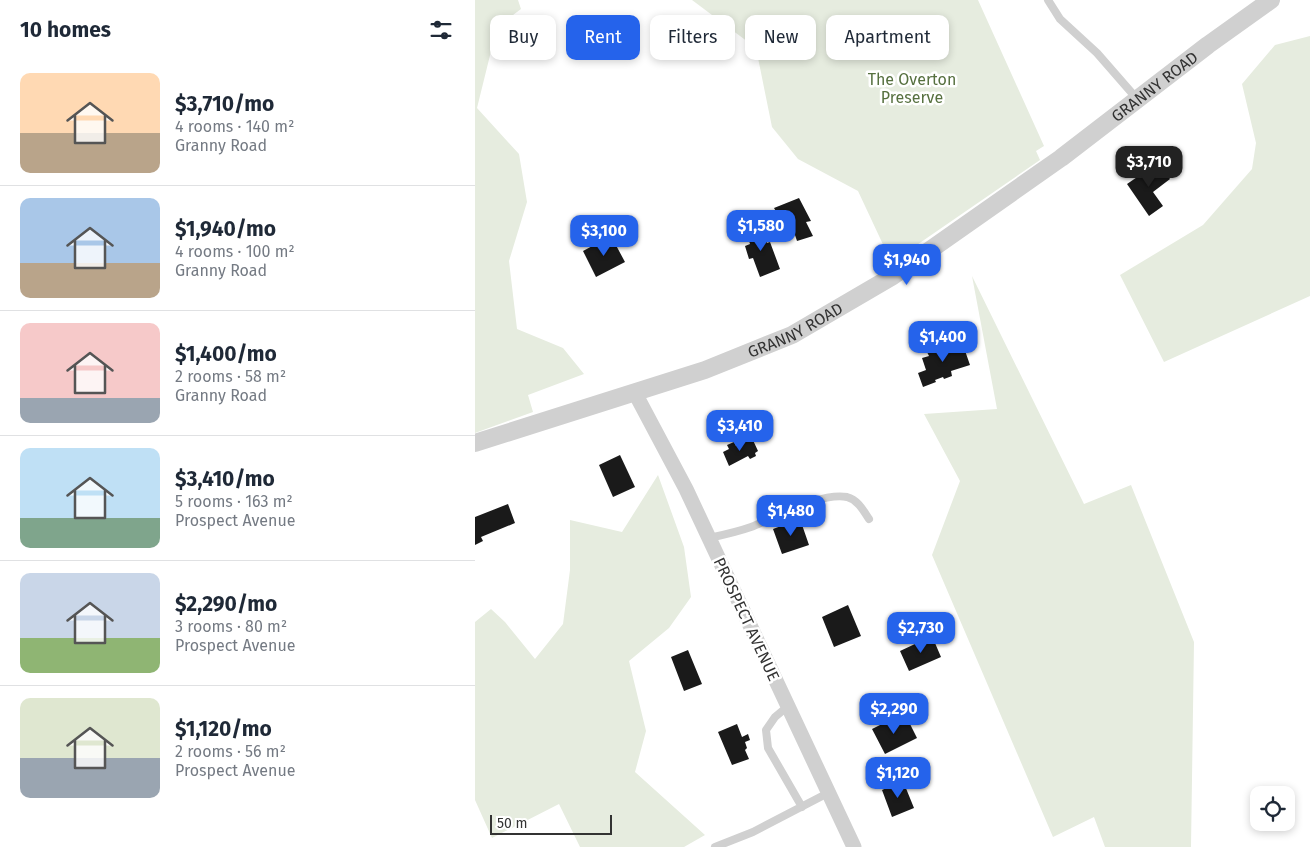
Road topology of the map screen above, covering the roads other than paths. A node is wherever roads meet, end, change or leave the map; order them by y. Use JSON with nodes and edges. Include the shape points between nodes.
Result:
{"nodes":[{"id":1,"x":1049,"y":0,"type":"edge"},
{"id":2,"x":1271,"y":0,"type":"edge"},
{"id":3,"x":1138,"y":100,"type":"junction"},
{"id":4,"x":635,"y":393,"type":"junction"},
{"id":5,"x":475,"y":443,"type":"edge"},
{"id":6,"x":869,"y":519,"type":"dead end"},
{"id":7,"x":709,"y":538,"type":"junction"},
{"id":8,"x":787,"y":706,"type":"junction"},
{"id":9,"x":828,"y":793,"type":"junction"},
{"id":10,"x":802,"y":807,"type":"junction"},
{"id":11,"x":715,"y":847,"type":"edge"},
{"id":12,"x":854,"y":847,"type":"edge"}],
"edges":[{"from":1,"to":3,"type":"lane","via":[[1060,19],[1097,53]]},
{"from":2,"to":3,"type":"street","name":"GRANNY ROAD"},
{"from":3,"to":4,"type":"street","name":"GRANNY ROAD","via":[[893,276],[793,335],[705,370]]},
{"from":4,"to":5,"type":"street","name":"GRANNY ROAD"},
{"from":4,"to":7,"type":"street","name":"PROSPECT AVENUE"},
{"from":6,"to":7,"type":"lane","via":[[859,504],[848,497],[835,498],[812,501],[751,527]]},
{"from":7,"to":8,"type":"street","name":"PROSPECT AVENUE"},
{"from":8,"to":9,"type":"street","name":"PROSPECT AVENUE"},
{"from":8,"to":10,"type":"lane","via":[[767,730],[768,748]]},
{"from":9,"to":10,"type":"lane"},
{"from":9,"to":12,"type":"street","name":"PROSPECT AVENUE"},
{"from":10,"to":11,"type":"lane"}]}
